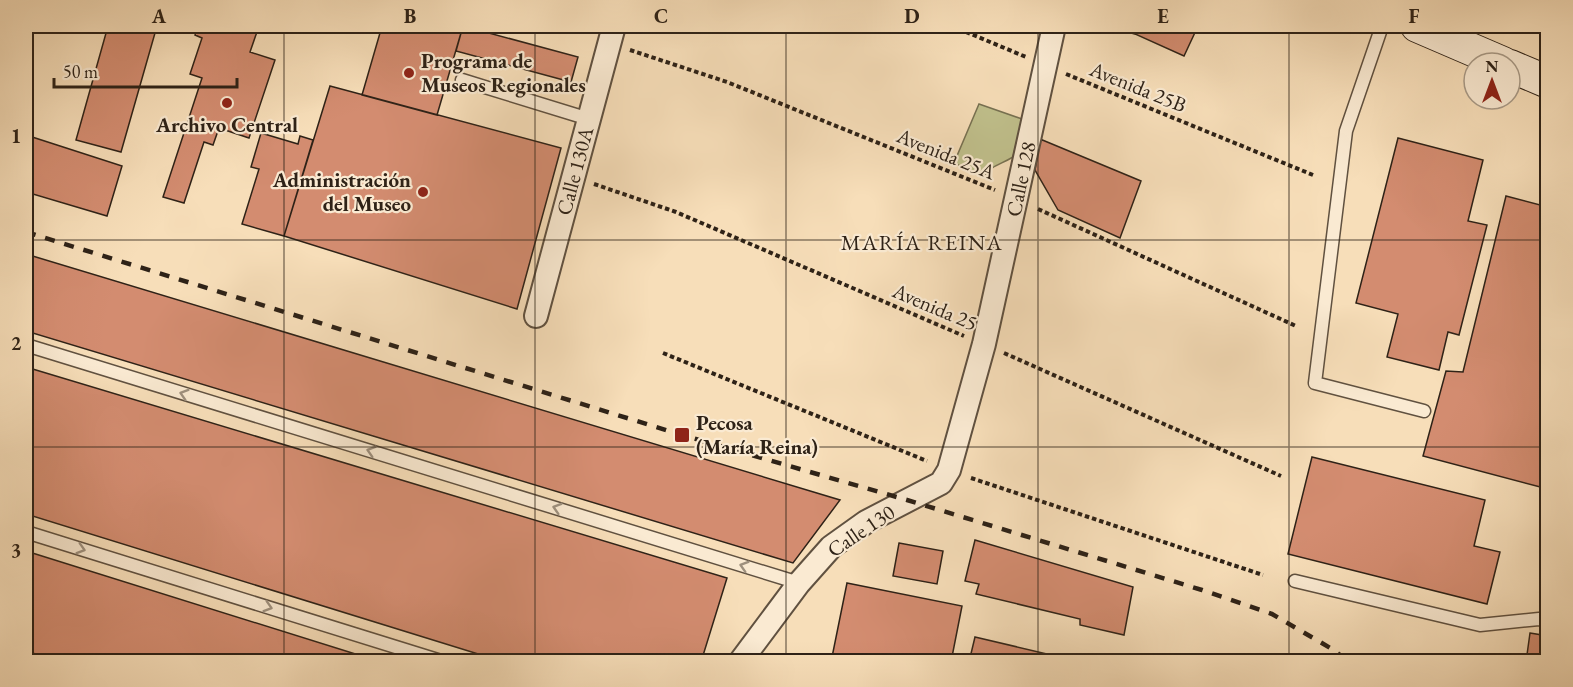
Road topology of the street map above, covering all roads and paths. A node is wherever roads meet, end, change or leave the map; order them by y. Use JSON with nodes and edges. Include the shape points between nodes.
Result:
{"nodes":[{"id":1,"x":952,"y":26,"type":"edge"},
{"id":2,"x":1054,"y":26,"type":"edge"},
{"id":3,"x":1382,"y":26,"type":"edge"},
{"id":4,"x":1417,"y":26,"type":"edge"},
{"id":5,"x":612,"y":34,"type":"edge"},
{"id":6,"x":1475,"y":51,"type":"edge"},
{"id":7,"x":1046,"y":65,"type":"junction"},
{"id":8,"x":1522,"y":71,"type":"edge"},
{"id":9,"x":462,"y":80,"type":"dead end"},
{"id":10,"x":1548,"y":82,"type":"edge"},
{"id":11,"x":589,"y":119,"type":"junction"},
{"id":12,"x":1313,"y":176,"type":"dead end"},
{"id":13,"x":573,"y":177,"type":"junction"},
{"id":14,"x":1017,"y":199,"type":"junction"},
{"id":15,"x":536,"y":316,"type":"dead end"},
{"id":16,"x":1296,"y":326,"type":"dead end"},
{"id":17,"x":984,"y":344,"type":"junction"},
{"id":18,"x":26,"y":345,"type":"edge"},
{"id":19,"x":1424,"y":411,"type":"dead end"},
{"id":20,"x":949,"y":470,"type":"joint"},
{"id":21,"x":1281,"y":477,"type":"dead end"},
{"id":22,"x":26,"y":532,"type":"edge"},
{"id":23,"x":1295,"y":581,"type":"dead end"},
{"id":24,"x":800,"y":583,"type":"junction"},
{"id":25,"x":1548,"y":621,"type":"edge"},
{"id":26,"x":444,"y":662,"type":"edge"},
{"id":27,"x":740,"y":662,"type":"edge"}],
"edges":[{"from":1,"to":7,"type":"path","name":"Avenida 25B"},
{"from":2,"to":7,"type":"street","name":"Calle 128"},
{"from":3,"to":19,"type":"lane","via":[[1346,131],[1315,383]]},
{"from":4,"to":6,"type":"main road"},
{"from":5,"to":11,"type":"street","name":"Calle 130A"},
{"from":5,"to":14,"type":"path","name":"Avenida 25A"},
{"from":7,"to":12,"type":"path","name":"Avenida 25B"},
{"from":7,"to":14,"type":"street","name":"Calle 128"},
{"from":8,"to":10,"type":"main road"},
{"from":9,"to":11,"type":"lane"},
{"from":11,"to":13,"type":"street","name":"Calle 130A"},
{"from":13,"to":15,"type":"street","name":"Calle 130A"},
{"from":13,"to":17,"type":"path","name":"Avenida 25","via":[[676,212]]},
{"from":14,"to":16,"type":"path","name":"Avenida 25A"},
{"from":14,"to":17,"type":"street","name":"Calle 128"},
{"from":17,"to":20,"type":"street","name":"Calle 128"},
{"from":17,"to":21,"type":"path","name":"Avenida 25"},
{"from":24,"to":18,"type":"lane","one_way":true},
{"from":20,"to":24,"type":"street","name":"Calle 130","via":[[941,483],[866,522],[831,547]]},
{"from":22,"to":26,"type":"lane","one_way":true},
{"from":23,"to":25,"type":"lane","via":[[1480,625]]},
{"from":24,"to":27,"type":"street","name":"Calle 130"}]}
